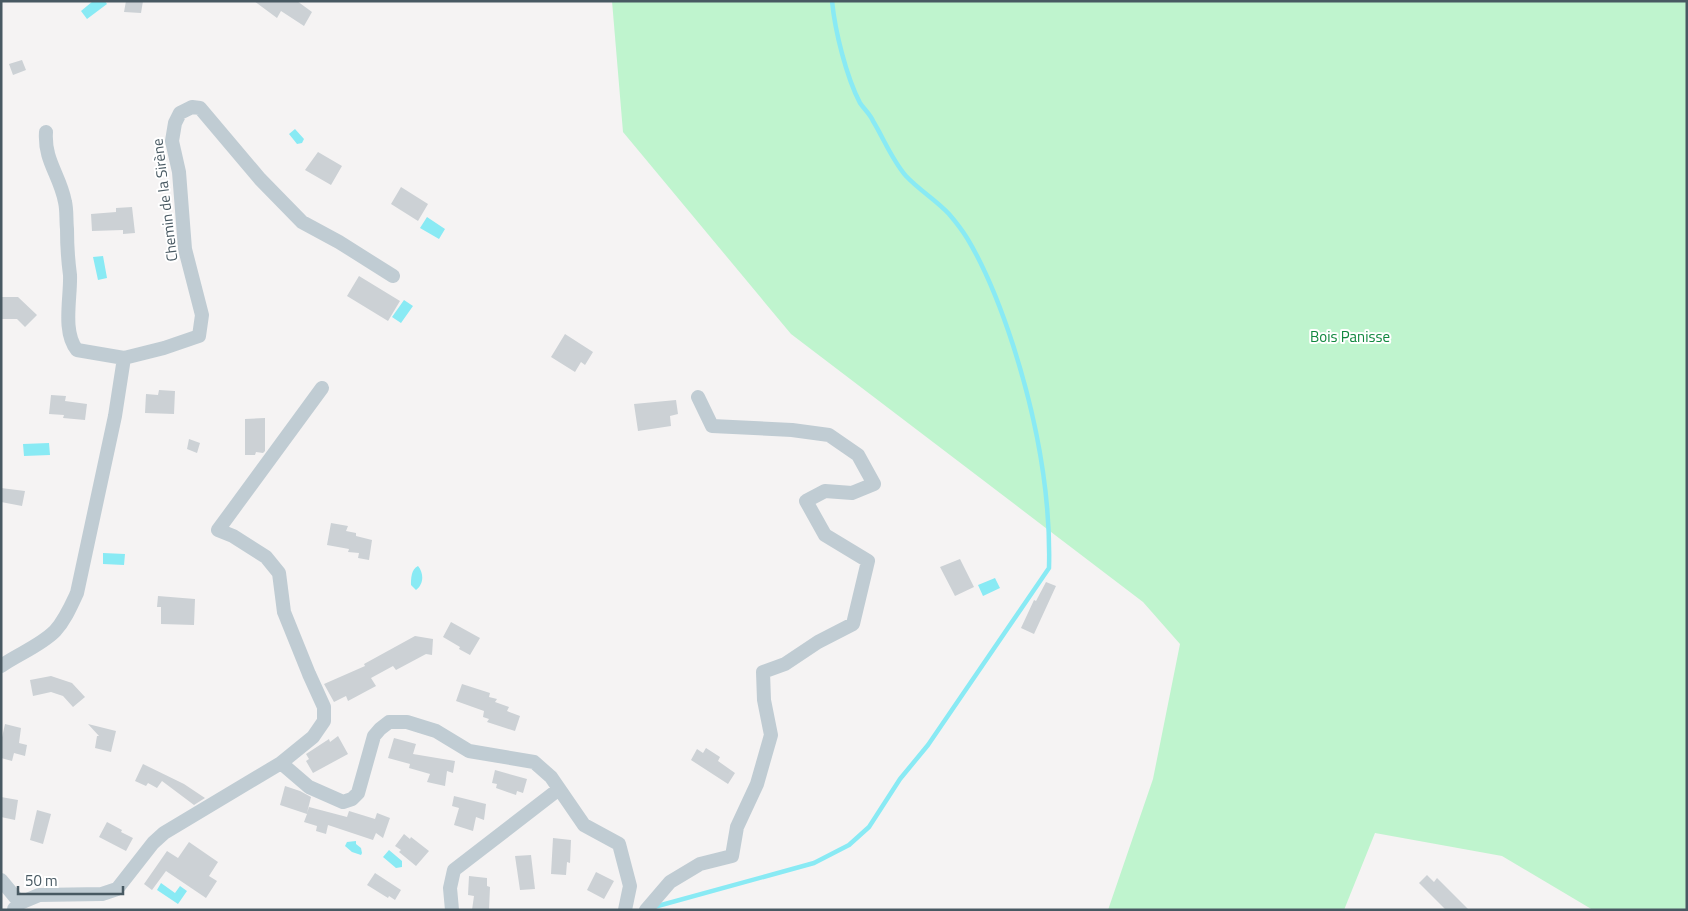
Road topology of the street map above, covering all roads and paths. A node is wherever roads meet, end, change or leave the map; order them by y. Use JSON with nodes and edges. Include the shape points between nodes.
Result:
{"nodes":[{"id":1,"x":46,"y":132,"type":"dead end"},
{"id":2,"x":393,"y":276,"type":"dead end"},
{"id":3,"x":124,"y":358,"type":"junction"},
{"id":4,"x":322,"y":388,"type":"dead end"},
{"id":5,"x":698,"y":397,"type":"dead end"},
{"id":6,"x":1,"y":666,"type":"edge"},
{"id":7,"x":281,"y":763,"type":"junction"},
{"id":8,"x":559,"y":789,"type":"junction"},
{"id":9,"x":1,"y":880,"type":"edge"},
{"id":10,"x":17,"y":907,"type":"edge"},
{"id":11,"x":452,"y":910,"type":"edge"},
{"id":12,"x":625,"y":910,"type":"edge"},
{"id":13,"x":646,"y":910,"type":"edge"}],
"edges":[{"from":1,"to":3,"type":"street","name":"Chemin de la Sirène","via":[[48,160],[66,202],[71,342],[77,350]]},
{"from":2,"to":3,"type":"street","name":"Chemin de la Sirène","via":[[302,222],[260,179],[200,108],[192,107],[180,113],[172,141],[179,172],[185,249],[202,316],[198,336]]},
{"from":3,"to":6,"type":"street","via":[[77,593],[54,631]]},
{"from":4,"to":7,"type":"street","via":[[218,530],[266,557],[279,573],[284,612],[324,707],[324,721],[314,737]]},
{"from":5,"to":13,"type":"street","via":[[712,426],[829,435],[858,455],[874,484],[852,494],[825,491],[806,500],[825,535],[868,561],[853,624],[785,664],[762,672],[771,735],[757,784],[737,827],[732,856],[700,864],[670,882]]},
{"from":7,"to":8,"type":"street","via":[[310,787],[343,802],[358,793],[374,736],[389,722],[406,722],[436,731],[469,751],[534,762]]},
{"from":7,"to":10,"type":"street","via":[[164,833],[152,843],[117,889],[102,894],[39,895]]},
{"from":8,"to":11,"type":"street","via":[[454,870],[450,888]]},
{"from":8,"to":12,"type":"street","via":[[584,825],[619,844],[630,886]]},
{"from":9,"to":10,"type":"street"}]}
